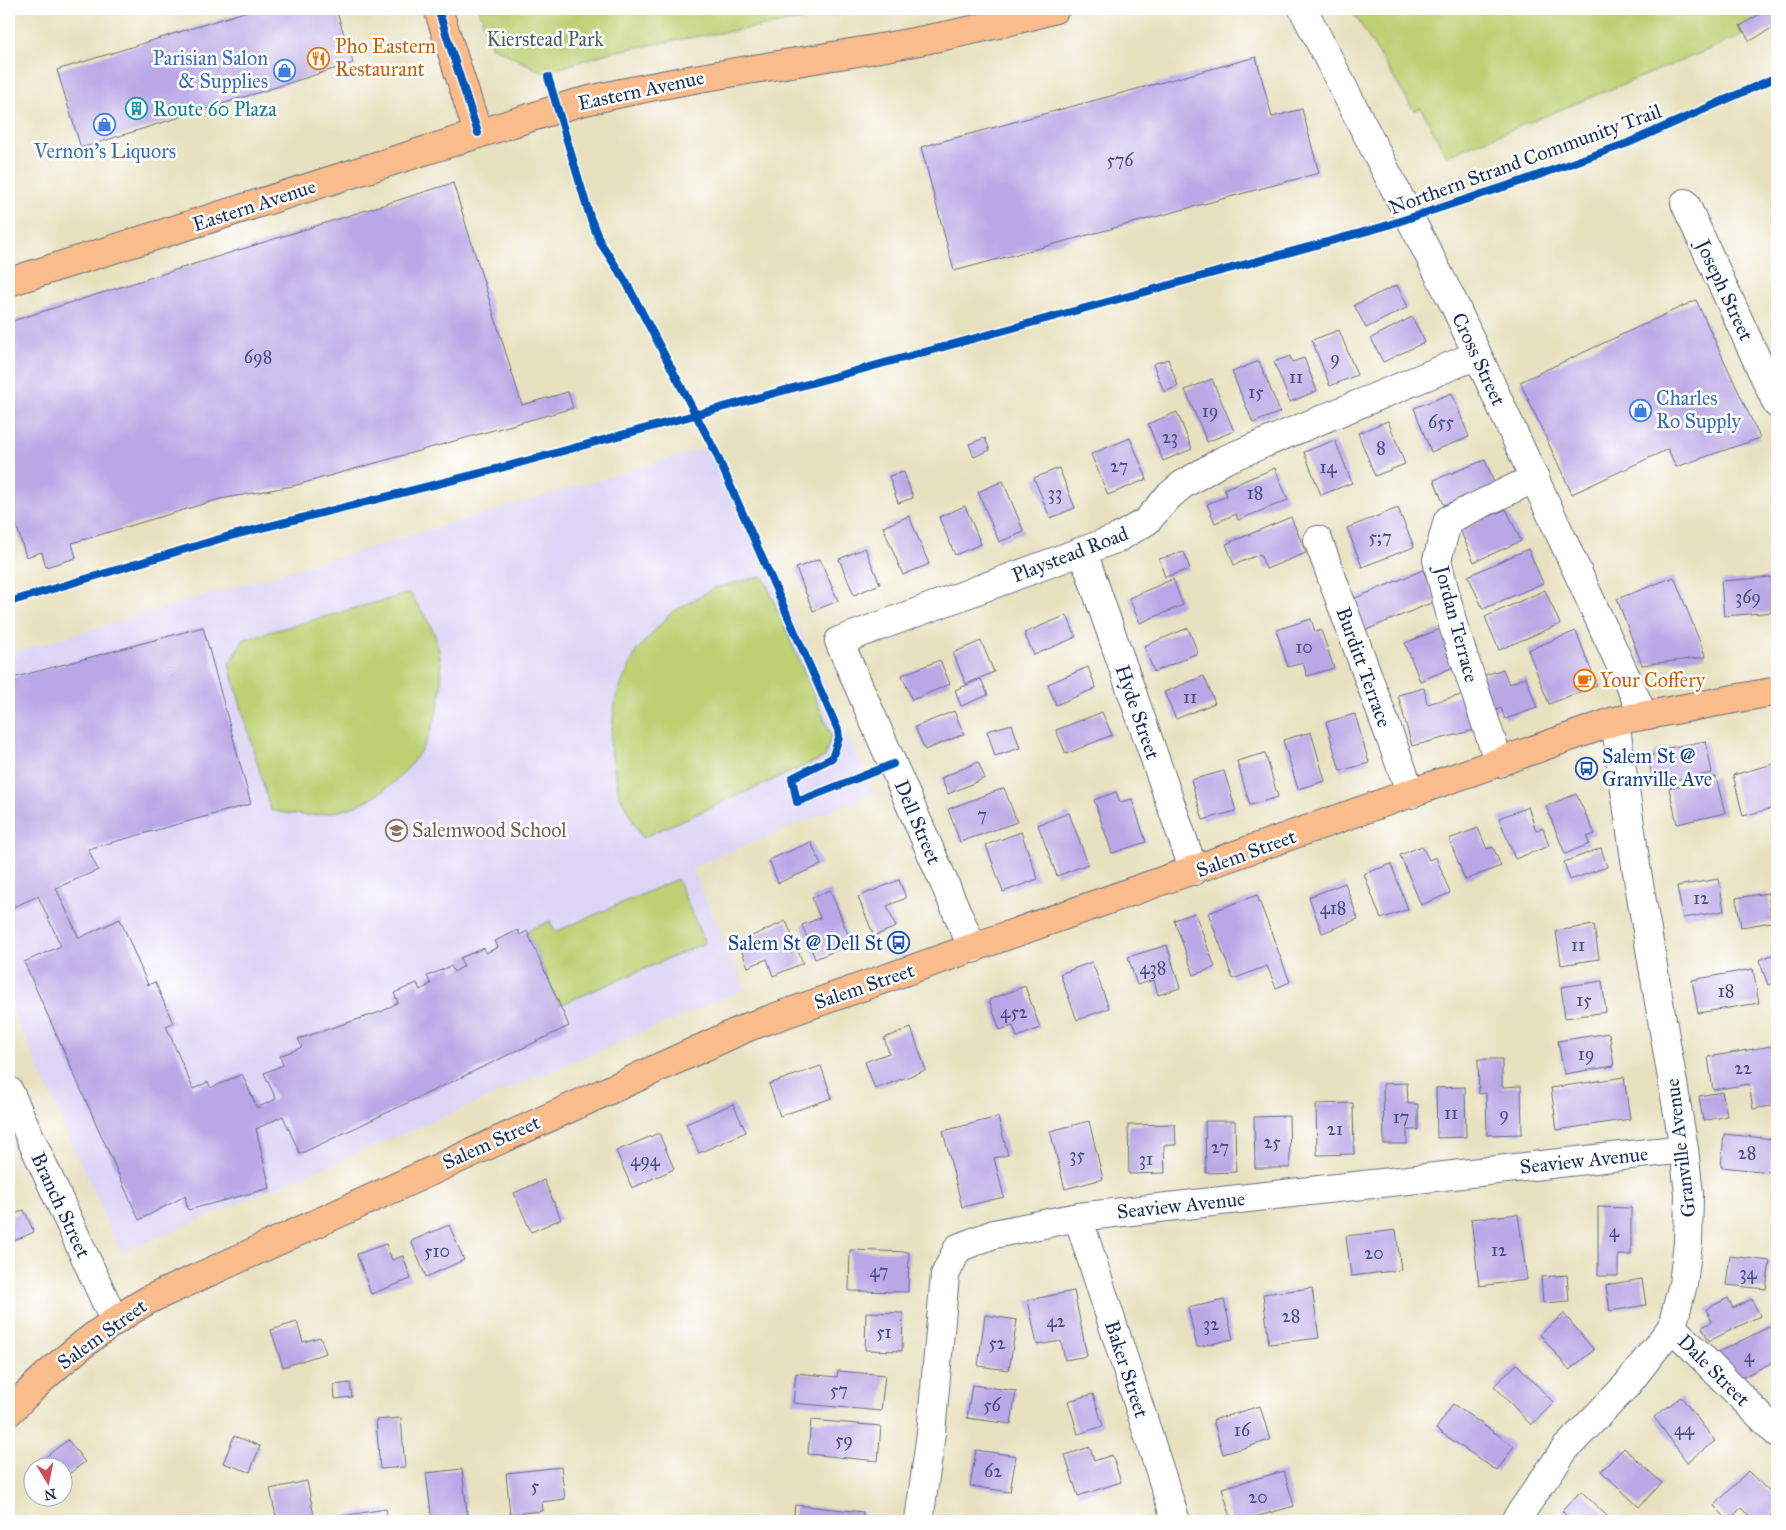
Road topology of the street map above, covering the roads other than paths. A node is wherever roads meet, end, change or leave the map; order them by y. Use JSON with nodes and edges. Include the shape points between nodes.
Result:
{"nodes":[{"id":1,"x":438,"y":9,"type":"edge"},
{"id":2,"x":1055,"y":9,"type":"edge"},
{"id":3,"x":1303,"y":9,"type":"edge"},
{"id":4,"x":478,"y":132,"type":"junction"},
{"id":5,"x":1685,"y":203,"type":"dead end"},
{"id":6,"x":9,"y":282,"type":"edge"},
{"id":7,"x":1477,"y":355,"type":"junction"},
{"id":8,"x":1777,"y":404,"type":"edge"},
{"id":9,"x":1535,"y":478,"type":"junction"},
{"id":10,"x":1318,"y":540,"type":"dead end"},
{"id":11,"x":1083,"y":552,"type":"junction"},
{"id":12,"x":839,"y":641,"type":"joint"},
{"id":13,"x":1777,"y":691,"type":"edge"},
{"id":14,"x":1643,"y":714,"type":"junction"},
{"id":15,"x":1615,"y":721,"type":"junction"},
{"id":16,"x":1499,"y":763,"type":"junction"},
{"id":17,"x":1411,"y":794,"type":"junction"},
{"id":18,"x":1194,"y":871,"type":"junction"},
{"id":19,"x":973,"y":949,"type":"junction"},
{"id":20,"x":9,"y":1091,"type":"edge"},
{"id":21,"x":1684,"y":1149,"type":"junction"},
{"id":22,"x":1078,"y":1217,"type":"junction"},
{"id":23,"x":114,"y":1320,"type":"junction"},
{"id":24,"x":1672,"y":1327,"type":"junction"},
{"id":25,"x":9,"y":1412,"type":"edge"},
{"id":26,"x":1777,"y":1433,"type":"edge"},
{"id":27,"x":918,"y":1521,"type":"edge"},
{"id":28,"x":1176,"y":1521,"type":"edge"},
{"id":29,"x":1515,"y":1521,"type":"edge"}],
"edges":[{"from":1,"to":4,"type":"main road"},
{"from":2,"to":4,"type":"main road","name":"Eastern Avenue","via":[[931,39],[644,87]]},
{"from":3,"to":7,"type":"street","name":"Cross Street","via":[[1411,217]]},
{"from":4,"to":6,"type":"main road","name":"Eastern Avenue"},
{"from":5,"to":8,"type":"street","name":"Joseph Street"},
{"from":7,"to":9,"type":"street","name":"Cross Street"},
{"from":7,"to":11,"type":"street","name":"Playstead Road","via":[[1224,460],[1182,486],[1133,530]]},
{"from":9,"to":14,"type":"street","name":"Cross Street"},
{"from":9,"to":16,"type":"street","name":"Jordan Terrace","via":[[1448,520],[1437,560],[1452,625]]},
{"from":10,"to":17,"type":"street","name":"Burditt Terrace"},
{"from":11,"to":12,"type":"street","name":"Playstead Road"},
{"from":11,"to":18,"type":"street","name":"Hyde Street"},
{"from":12,"to":19,"type":"street","name":"Dell Street"},
{"from":13,"to":14,"type":"main road","name":"Salem Street"},
{"from":14,"to":15,"type":"main road","name":"Salem Street"},
{"from":15,"to":16,"type":"main road","name":"Salem Street"},
{"from":15,"to":21,"type":"street","name":"Granville Avenue"},
{"from":16,"to":17,"type":"main road","name":"Salem Street"},
{"from":17,"to":18,"type":"main road","name":"Salem Street"},
{"from":18,"to":19,"type":"main road","name":"Salem Street"},
{"from":19,"to":23,"type":"main road","name":"Salem Street","via":[[748,1027],[211,1269]]},
{"from":20,"to":23,"type":"street","name":"Branch Street"},
{"from":21,"to":22,"type":"street","name":"Seaview Avenue"},
{"from":21,"to":24,"type":"street","name":"Granville Avenue","via":[[1689,1194],[1688,1243],[1683,1284]]},
{"from":22,"to":27,"type":"street","name":"Seaview Avenue","via":[[994,1234],[958,1248],[945,1274],[931,1433]]},
{"from":22,"to":28,"type":"street","name":"Baker Street"},
{"from":23,"to":25,"type":"main road","name":"Salem Street","via":[[28,1391]]},
{"from":24,"to":26,"type":"street","name":"Dale Street"},
{"from":24,"to":29,"type":"street","name":"Granville Avenue","via":[[1626,1386],[1565,1449]]}]}
